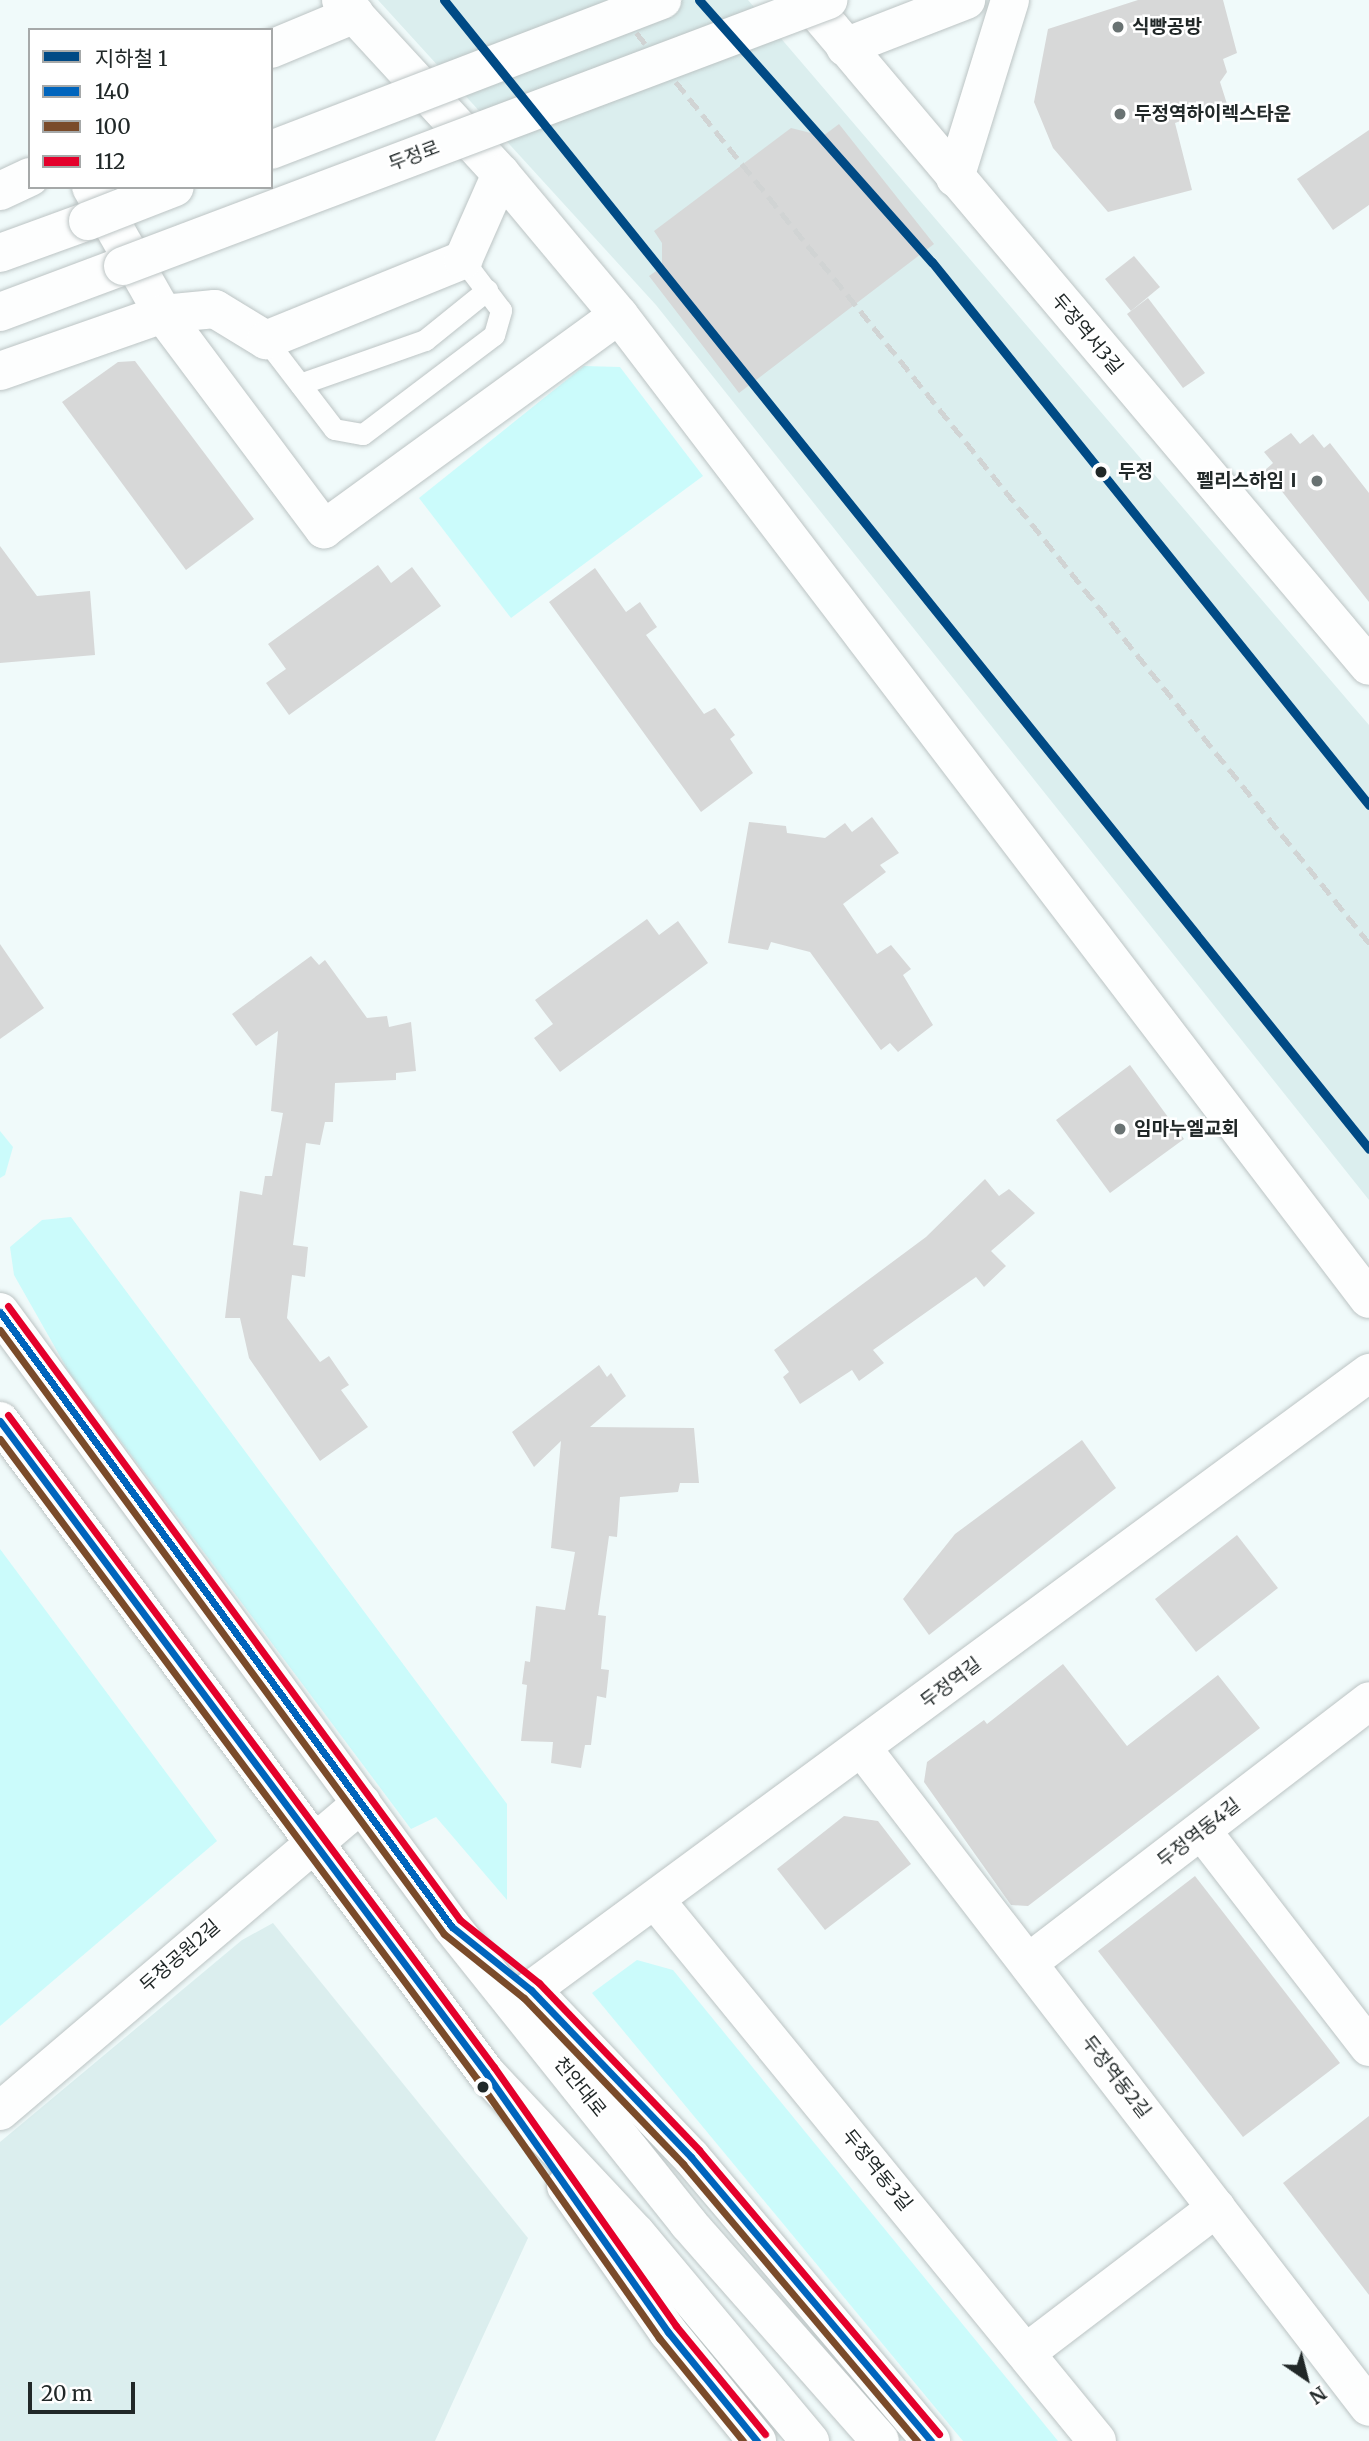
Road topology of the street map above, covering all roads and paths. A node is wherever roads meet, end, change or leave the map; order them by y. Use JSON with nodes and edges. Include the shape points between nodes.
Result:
{"nodes":[{"id":1,"x":662,"y":0,"type":"edge"},
{"id":2,"x":807,"y":0,"type":"edge"},
{"id":3,"x":828,"y":0,"type":"edge"},
{"id":4,"x":967,"y":0,"type":"edge"},
{"id":5,"x":1010,"y":0,"type":"edge"},
{"id":6,"x":348,"y":7,"type":"edge"},
{"id":7,"x":845,"y":47,"type":"junction"},
{"id":8,"x":273,"y":48,"type":"edge"},
{"id":9,"x":273,"y":149,"type":"edge"},
{"id":10,"x":501,"y":174,"type":"junction"},
{"id":11,"x":955,"y":177,"type":"junction"},
{"id":12,"x":28,"y":178,"type":"edge"},
{"id":13,"x":165,"y":189,"type":"edge"},
{"id":14,"x":0,"y":191,"type":"edge"},
{"id":15,"x":90,"y":204,"type":"edge"},
{"id":16,"x":0,"y":253,"type":"edge"},
{"id":17,"x":463,"y":260,"type":"junction"},
{"id":18,"x":486,"y":290,"type":"junction"},
{"id":19,"x":0,"y":312,"type":"edge"},
{"id":20,"x":163,"y":313,"type":"junction"},
{"id":21,"x":619,"y":314,"type":"junction"},
{"id":22,"x":266,"y":340,"type":"junction"},
{"id":23,"x":0,"y":371,"type":"edge"},
{"id":24,"x":300,"y":384,"type":"junction"},
{"id":25,"x":1369,"y":666,"type":"edge"},
{"id":26,"x":1369,"y":1299,"type":"edge"},
{"id":27,"x":0,"y":1312,"type":"edge"},
{"id":28,"x":1369,"y":1373,"type":"edge"},
{"id":29,"x":0,"y":1421,"type":"edge"},
{"id":30,"x":1369,"y":1701,"type":"edge"},
{"id":31,"x":862,"y":1748,"type":"junction"},
{"id":32,"x":362,"y":1803,"type":"junction"},
{"id":33,"x":1202,"y":1831,"type":"junction"},
{"id":34,"x":313,"y":1845,"type":"junction"},
{"id":35,"x":656,"y":1901,"type":"junction"},
{"id":36,"x":452,"y":1927,"type":"junction"},
{"id":37,"x":1028,"y":1963,"type":"junction"},
{"id":38,"x":531,"y":1990,"type":"junction"},
{"id":39,"x":1369,"y":2047,"type":"edge"},
{"id":40,"x":486,"y":2073,"type":"junction"},
{"id":41,"x":0,"y":2112,"type":"edge"},
{"id":42,"x":1216,"y":2208,"type":"junction"},
{"id":43,"x":1027,"y":2352,"type":"junction"},
{"id":44,"x":1369,"y":2407,"type":"edge"},
{"id":45,"x":757,"y":2441,"type":"edge"},
{"id":46,"x":810,"y":2441,"type":"edge"},
{"id":47,"x":880,"y":2441,"type":"edge"},
{"id":48,"x":931,"y":2441,"type":"edge"},
{"id":49,"x":1097,"y":2441,"type":"edge"}],
"edges":[{"from":1,"to":9,"type":"street","bridge":true},
{"from":2,"to":7,"type":"street","name":"두정역서3길"},
{"from":3,"to":19,"type":"street","name":"두정로","bridge":true},
{"from":4,"to":7,"type":"street"},
{"from":5,"to":11,"type":"street"},
{"from":6,"to":8,"type":"street"},
{"from":6,"to":10,"type":"street"},
{"from":7,"to":11,"type":"street","name":"두정역서3길"},
{"from":10,"to":17,"type":"street"},
{"from":10,"to":21,"type":"street"},
{"from":11,"to":25,"type":"street","name":"두정역서3길"},
{"from":12,"to":14,"type":"street"},
{"from":13,"to":15,"type":"street","bridge":true},
{"from":15,"to":16,"type":"street"},
{"from":15,"to":20,"type":"street"},
{"from":17,"to":18,"type":"lane"},
{"from":17,"to":22,"type":"street"},
{"from":18,"to":24,"type":"lane","via":[[425,340]]},
{"from":18,"to":24,"type":"lane","via":[[501,310],[494,335],[363,434],[334,429]]},
{"from":20,"to":21,"type":"street","via":[[324,529]]},
{"from":20,"to":22,"type":"street","via":[[215,309]]},
{"from":20,"to":23,"type":"street"},
{"from":21,"to":26,"type":"street"},
{"from":22,"to":24,"type":"lane"},
{"from":27,"to":32,"type":"street","name":"천안대로"},
{"from":28,"to":31,"type":"street","name":"두정역길"},
{"from":29,"to":34,"type":"street"},
{"from":30,"to":33,"type":"street","name":"두정역동4길"},
{"from":31,"to":35,"type":"street","name":"두정역길"},
{"from":31,"to":37,"type":"street","name":"두정역동2길"},
{"from":32,"to":34,"type":"street","name":"두정공원2길"},
{"from":32,"to":36,"type":"street","name":"천안대로"},
{"from":33,"to":37,"type":"street","name":"두정역동4길"},
{"from":33,"to":39,"type":"street"},
{"from":34,"to":40,"type":"street"},
{"from":34,"to":41,"type":"street","name":"두정공원2길"},
{"from":35,"to":38,"type":"street","name":"두정역길"},
{"from":35,"to":43,"type":"street","name":"두정역동3길"},
{"from":36,"to":38,"type":"street"},
{"from":36,"to":47,"type":"street","name":"천안대로","via":[[688,2223]]},
{"from":37,"to":42,"type":"street","name":"두정역동2길"},
{"from":38,"to":48,"type":"street","via":[[691,2157]]},
{"from":40,"to":45,"type":"street","via":[[668,2332]]},
{"from":40,"to":46,"type":"street","via":[[635,2232]]},
{"from":42,"to":43,"type":"street"},
{"from":42,"to":44,"type":"street","name":"두정역동2길"},
{"from":43,"to":49,"type":"street","name":"두정역동3길"}]}
